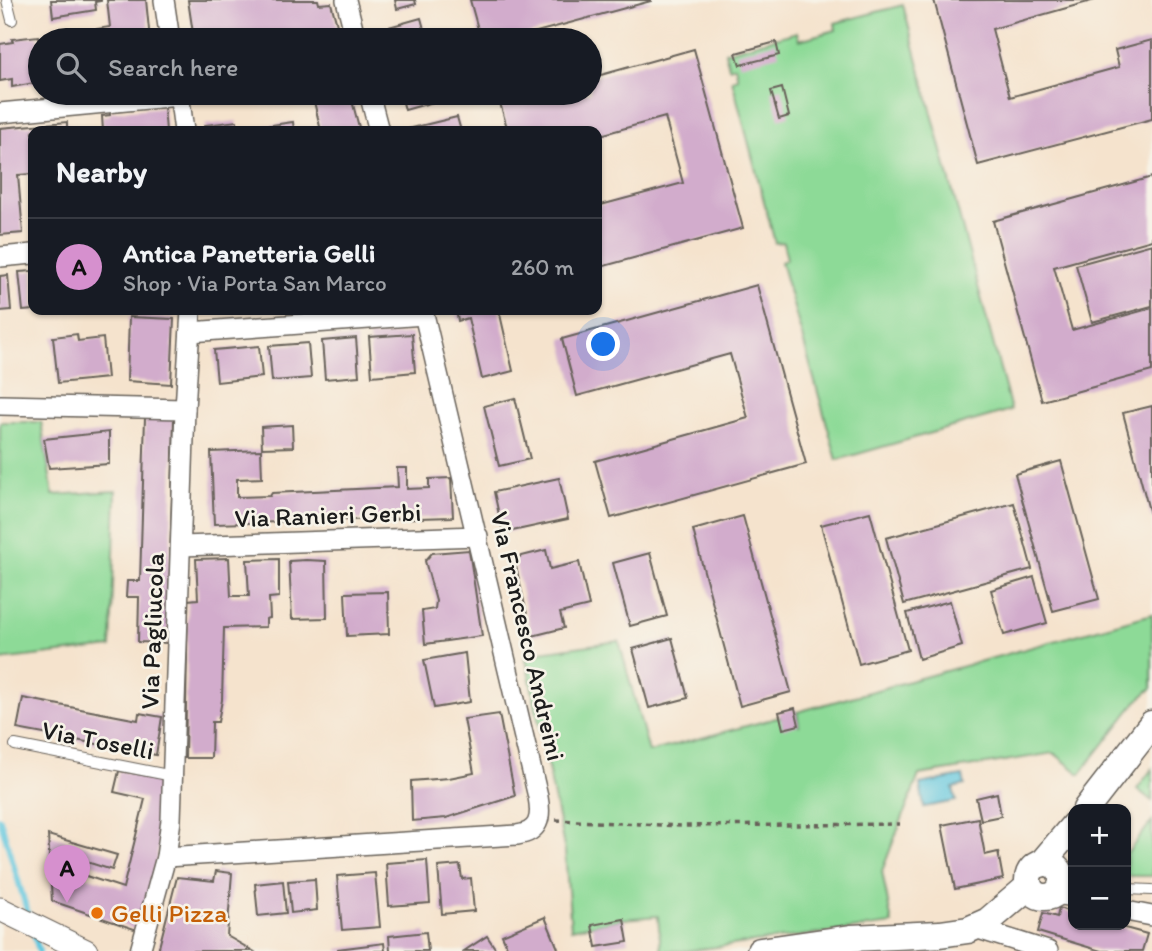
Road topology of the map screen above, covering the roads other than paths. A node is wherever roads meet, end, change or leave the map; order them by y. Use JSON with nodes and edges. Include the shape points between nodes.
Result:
{"nodes":[{"id":1,"x":7,"y":0,"type":"edge"},
{"id":2,"x":164,"y":0,"type":"edge"},
{"id":3,"x":346,"y":0,"type":"edge"},
{"id":4,"x":12,"y":20,"type":"dead end"},
{"id":5,"x":168,"y":28,"type":"edge"},
{"id":6,"x":353,"y":28,"type":"edge"},
{"id":7,"x":75,"y":105,"type":"edge"},
{"id":8,"x":180,"y":105,"type":"edge"},
{"id":9,"x":372,"y":105,"type":"edge"},
{"id":10,"x":0,"y":113,"type":"edge"},
{"id":11,"x":183,"y":126,"type":"edge"},
{"id":12,"x":378,"y":126,"type":"edge"},
{"id":13,"x":28,"y":254,"type":"edge"},
{"id":14,"x":0,"y":257,"type":"edge"},
{"id":15,"x":191,"y":315,"type":"edge"},
{"id":16,"x":399,"y":315,"type":"edge"},
{"id":17,"x":424,"y":315,"type":"edge"},
{"id":18,"x":191,"y":332,"type":"junction"},
{"id":19,"x":0,"y":405,"type":"edge"},
{"id":20,"x":185,"y":410,"type":"junction"},
{"id":21,"x":478,"y":536,"type":"junction"},
{"id":22,"x":181,"y":546,"type":"junction"},
{"id":23,"x":1152,"y":724,"type":"edge"},
{"id":24,"x":15,"y":745,"type":"dead end"},
{"id":25,"x":173,"y":776,"type":"junction"},
{"id":26,"x":1090,"y":804,"type":"edge"},
{"id":27,"x":1068,"y":842,"type":"edge"},
{"id":28,"x":166,"y":857,"type":"junction"},
{"id":29,"x":1055,"y":883,"type":"edge"},
{"id":30,"x":1131,"y":889,"type":"edge"},
{"id":31,"x":1152,"y":890,"type":"edge"},
{"id":32,"x":0,"y":909,"type":"edge"},
{"id":33,"x":1131,"y":912,"type":"edge"},
{"id":34,"x":1152,"y":916,"type":"edge"},
{"id":35,"x":977,"y":937,"type":"edge"},
{"id":36,"x":80,"y":948,"type":"edge"},
{"id":37,"x":141,"y":951,"type":"edge"},
{"id":38,"x":760,"y":951,"type":"edge"},
{"id":39,"x":1048,"y":951,"type":"edge"}],
"edges":[{"from":1,"to":4,"type":"lane"},
{"from":2,"to":5,"type":"street"},
{"from":3,"to":6,"type":"street"},
{"from":7,"to":10,"type":"street"},
{"from":8,"to":11,"type":"street"},
{"from":9,"to":12,"type":"street"},
{"from":13,"to":14,"type":"street"},
{"from":15,"to":18,"type":"street","name":"Via Pagliucola"},
{"from":16,"to":18,"type":"street"},
{"from":17,"to":21,"type":"street","name":"Via Francesco Andreini"},
{"from":18,"to":20,"type":"street","name":"Via Pagliucola"},
{"from":19,"to":20,"type":"street"},
{"from":20,"to":22,"type":"street","name":"Via Pagliucola"},
{"from":21,"to":22,"type":"street","name":"Via Ranieri Gerbi"},
{"from":21,"to":28,"type":"street","name":"Via Francesco Andreini","via":[[538,797],[540,818],[532,831]]},
{"from":22,"to":25,"type":"street","name":"Via Pagliucola"},
{"from":23,"to":26,"type":"main road"},
{"from":24,"to":25,"type":"lane","name":"Via Toselli"},
{"from":25,"to":28,"type":"street","name":"Via Pagliucola"},
{"from":27,"to":29,"type":"main road"},
{"from":28,"to":37,"type":"street","name":"Via Pagliucola"},
{"from":29,"to":35,"type":"main road","via":[[988,921]]},
{"from":30,"to":31,"type":"lane"},
{"from":32,"to":36,"type":"street"},
{"from":33,"to":34,"type":"street"},
{"from":35,"to":38,"type":"main road","via":[[851,938]]},
{"from":35,"to":39,"type":"street"}]}
